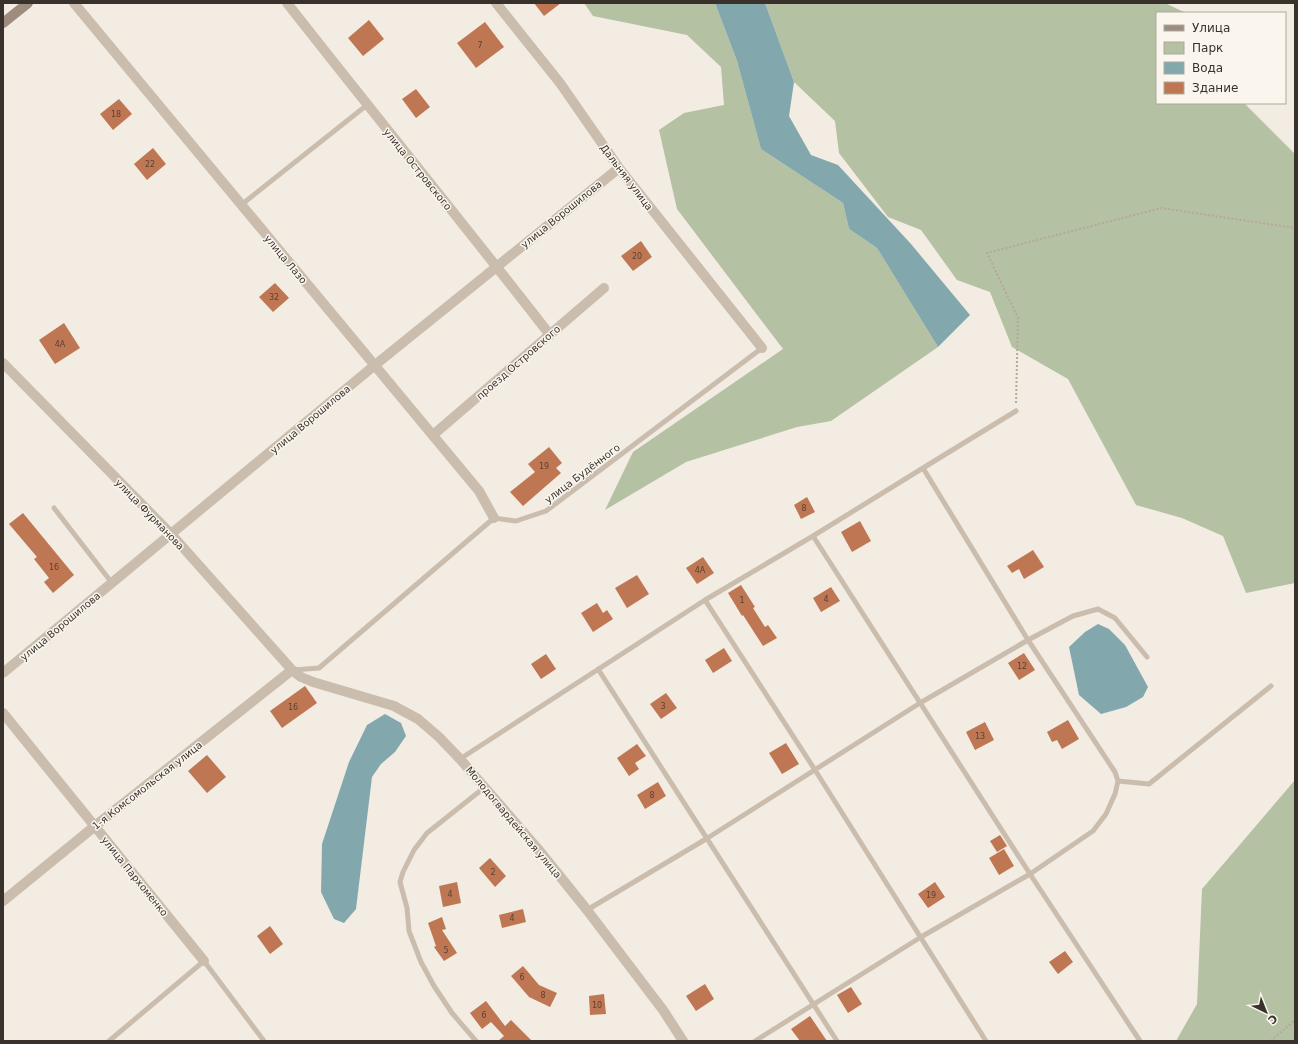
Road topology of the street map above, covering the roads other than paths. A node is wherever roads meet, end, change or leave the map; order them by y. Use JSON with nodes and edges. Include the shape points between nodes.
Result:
{"nodes":[{"id":1,"x":28,"y":3,"type":"edge"},
{"id":2,"x":74,"y":3,"type":"edge"},
{"id":3,"x":287,"y":3,"type":"edge"},
{"id":4,"x":496,"y":3,"type":"edge"},
{"id":5,"x":3,"y":23,"type":"edge"},
{"id":6,"x":367,"y":105,"type":"junction"},
{"id":7,"x":619,"y":168,"type":"junction"},
{"id":8,"x":241,"y":205,"type":"junction"},
{"id":9,"x":496,"y":266,"type":"junction"},
{"id":10,"x":604,"y":288,"type":"dead end"},
{"id":11,"x":550,"y":335,"type":"junction"},
{"id":12,"x":762,"y":348,"type":"joint"},
{"id":13,"x":3,"y":363,"type":"edge"},
{"id":14,"x":375,"y":365,"type":"junction"},
{"id":15,"x":1016,"y":411,"type":"road end"},
{"id":16,"x":433,"y":435,"type":"junction"},
{"id":17,"x":923,"y":468,"type":"junction"},
{"id":18,"x":54,"y":508,"type":"dead end"},
{"id":19,"x":494,"y":518,"type":"junction"},
{"id":20,"x":171,"y":534,"type":"junction"},
{"id":21,"x":813,"y":536,"type":"junction"},
{"id":22,"x":112,"y":583,"type":"junction"},
{"id":23,"x":705,"y":600,"type":"junction"},
{"id":24,"x":1028,"y":640,"type":"junction"},
{"id":25,"x":1147,"y":657,"type":"dead end"},
{"id":26,"x":598,"y":669,"type":"junction"},
{"id":27,"x":292,"y":670,"type":"junction"},
{"id":28,"x":3,"y":673,"type":"edge"},
{"id":29,"x":1271,"y":686,"type":"dead end"},
{"id":30,"x":920,"y":703,"type":"junction"},
{"id":31,"x":3,"y":713,"type":"edge"},
{"id":32,"x":460,"y":759,"type":"junction"},
{"id":33,"x":815,"y":770,"type":"junction"},
{"id":34,"x":1118,"y":781,"type":"junction"},
{"id":35,"x":485,"y":787,"type":"junction"},
{"id":36,"x":95,"y":826,"type":"junction"},
{"id":37,"x":706,"y":839,"type":"junction"},
{"id":38,"x":1030,"y":874,"type":"junction"},
{"id":39,"x":3,"y":901,"type":"edge"},
{"id":40,"x":587,"y":910,"type":"junction"},
{"id":41,"x":921,"y":937,"type":"junction"},
{"id":42,"x":204,"y":961,"type":"junction"},
{"id":43,"x":814,"y":1005,"type":"junction"},
{"id":44,"x":109,"y":1041,"type":"edge"},
{"id":45,"x":264,"y":1041,"type":"edge"},
{"id":46,"x":476,"y":1041,"type":"edge"},
{"id":47,"x":684,"y":1041,"type":"edge"},
{"id":48,"x":754,"y":1041,"type":"edge"},
{"id":49,"x":838,"y":1041,"type":"edge"},
{"id":50,"x":986,"y":1041,"type":"edge"},
{"id":51,"x":1140,"y":1041,"type":"edge"}],
"edges":[{"from":1,"to":5,"type":"street"},
{"from":2,"to":8,"type":"street","name":"улица Лазо"},
{"from":3,"to":6,"type":"street","name":"улица Островского"},
{"from":4,"to":7,"type":"street","name":"Дальняя улица","via":[[560,83]]},
{"from":6,"to":8,"type":"lane"},
{"from":6,"to":9,"type":"street","name":"улица Островского"},
{"from":7,"to":9,"type":"street","name":"улица Ворошилова"},
{"from":7,"to":12,"type":"street","name":"Дальняя улица"},
{"from":8,"to":14,"type":"street","name":"улица Лазо"},
{"from":9,"to":11,"type":"street","name":"улица Островского"},
{"from":9,"to":14,"type":"street","name":"улица Ворошилова"},
{"from":10,"to":11,"type":"street","name":"проезд Островского"},
{"from":11,"to":16,"type":"street","name":"проезд Островского"},
{"from":12,"to":19,"type":"lane","name":"улица Будённого","via":[[546,511],[516,520]]},
{"from":13,"to":20,"type":"street","name":"улица Фурманова"},
{"from":14,"to":16,"type":"street","name":"улица Лазо"},
{"from":14,"to":20,"type":"street","name":"улица Ворошилова"},
{"from":15,"to":17,"type":"lane"},
{"from":16,"to":19,"type":"street","name":"улица Лазо","via":[[479,491]]},
{"from":17,"to":21,"type":"lane"},
{"from":17,"to":24,"type":"lane"},
{"from":18,"to":22,"type":"lane"},
{"from":19,"to":27,"type":"lane","via":[[319,668]]},
{"from":20,"to":22,"type":"street","name":"улица Ворошилова"},
{"from":20,"to":27,"type":"street","name":"улица Фурманова"},
{"from":21,"to":23,"type":"lane"},
{"from":21,"to":30,"type":"lane"},
{"from":22,"to":28,"type":"street","name":"улица Ворошилова"},
{"from":23,"to":26,"type":"lane"},
{"from":23,"to":33,"type":"lane"},
{"from":24,"to":25,"type":"lane","via":[[1073,616],[1098,609],[1114,618]]},
{"from":24,"to":30,"type":"lane"},
{"from":24,"to":34,"type":"lane","via":[[1115,772]]},
{"from":26,"to":32,"type":"lane"},
{"from":26,"to":37,"type":"lane"},
{"from":27,"to":32,"type":"street","name":"Молодогвардейская улица","via":[[313,682],[394,706],[418,719]]},
{"from":27,"to":36,"type":"street","name":"1-я Комсомольская улица"},
{"from":29,"to":34,"type":"lane","via":[[1149,784]]},
{"from":30,"to":33,"type":"lane"},
{"from":30,"to":38,"type":"lane"},
{"from":31,"to":36,"type":"street","name":"улица Пархоменко"},
{"from":32,"to":35,"type":"street","name":"Молодогвардейская улица"},
{"from":33,"to":37,"type":"lane"},
{"from":33,"to":41,"type":"lane"},
{"from":34,"to":38,"type":"lane","via":[[1116,794],[1106,814],[1093,831]]},
{"from":35,"to":40,"type":"street","name":"Молодогвардейская улица"},
{"from":35,"to":46,"type":"lane","via":[[427,833],[414,850],[400,882],[407,908],[409,931],[421,962],[452,1013]]},
{"from":36,"to":39,"type":"street","name":"1-я Комсомольская улица"},
{"from":36,"to":42,"type":"street","name":"улица Пархоменко"},
{"from":37,"to":40,"type":"lane"},
{"from":37,"to":43,"type":"lane"},
{"from":38,"to":41,"type":"lane"},
{"from":38,"to":51,"type":"lane"},
{"from":40,"to":47,"type":"street","name":"Молодогвардейская улица"},
{"from":41,"to":43,"type":"lane"},
{"from":41,"to":50,"type":"lane"},
{"from":42,"to":44,"type":"lane"},
{"from":42,"to":45,"type":"lane","name":"улица Пархоменко"},
{"from":43,"to":48,"type":"lane"},
{"from":43,"to":49,"type":"lane"}]}
